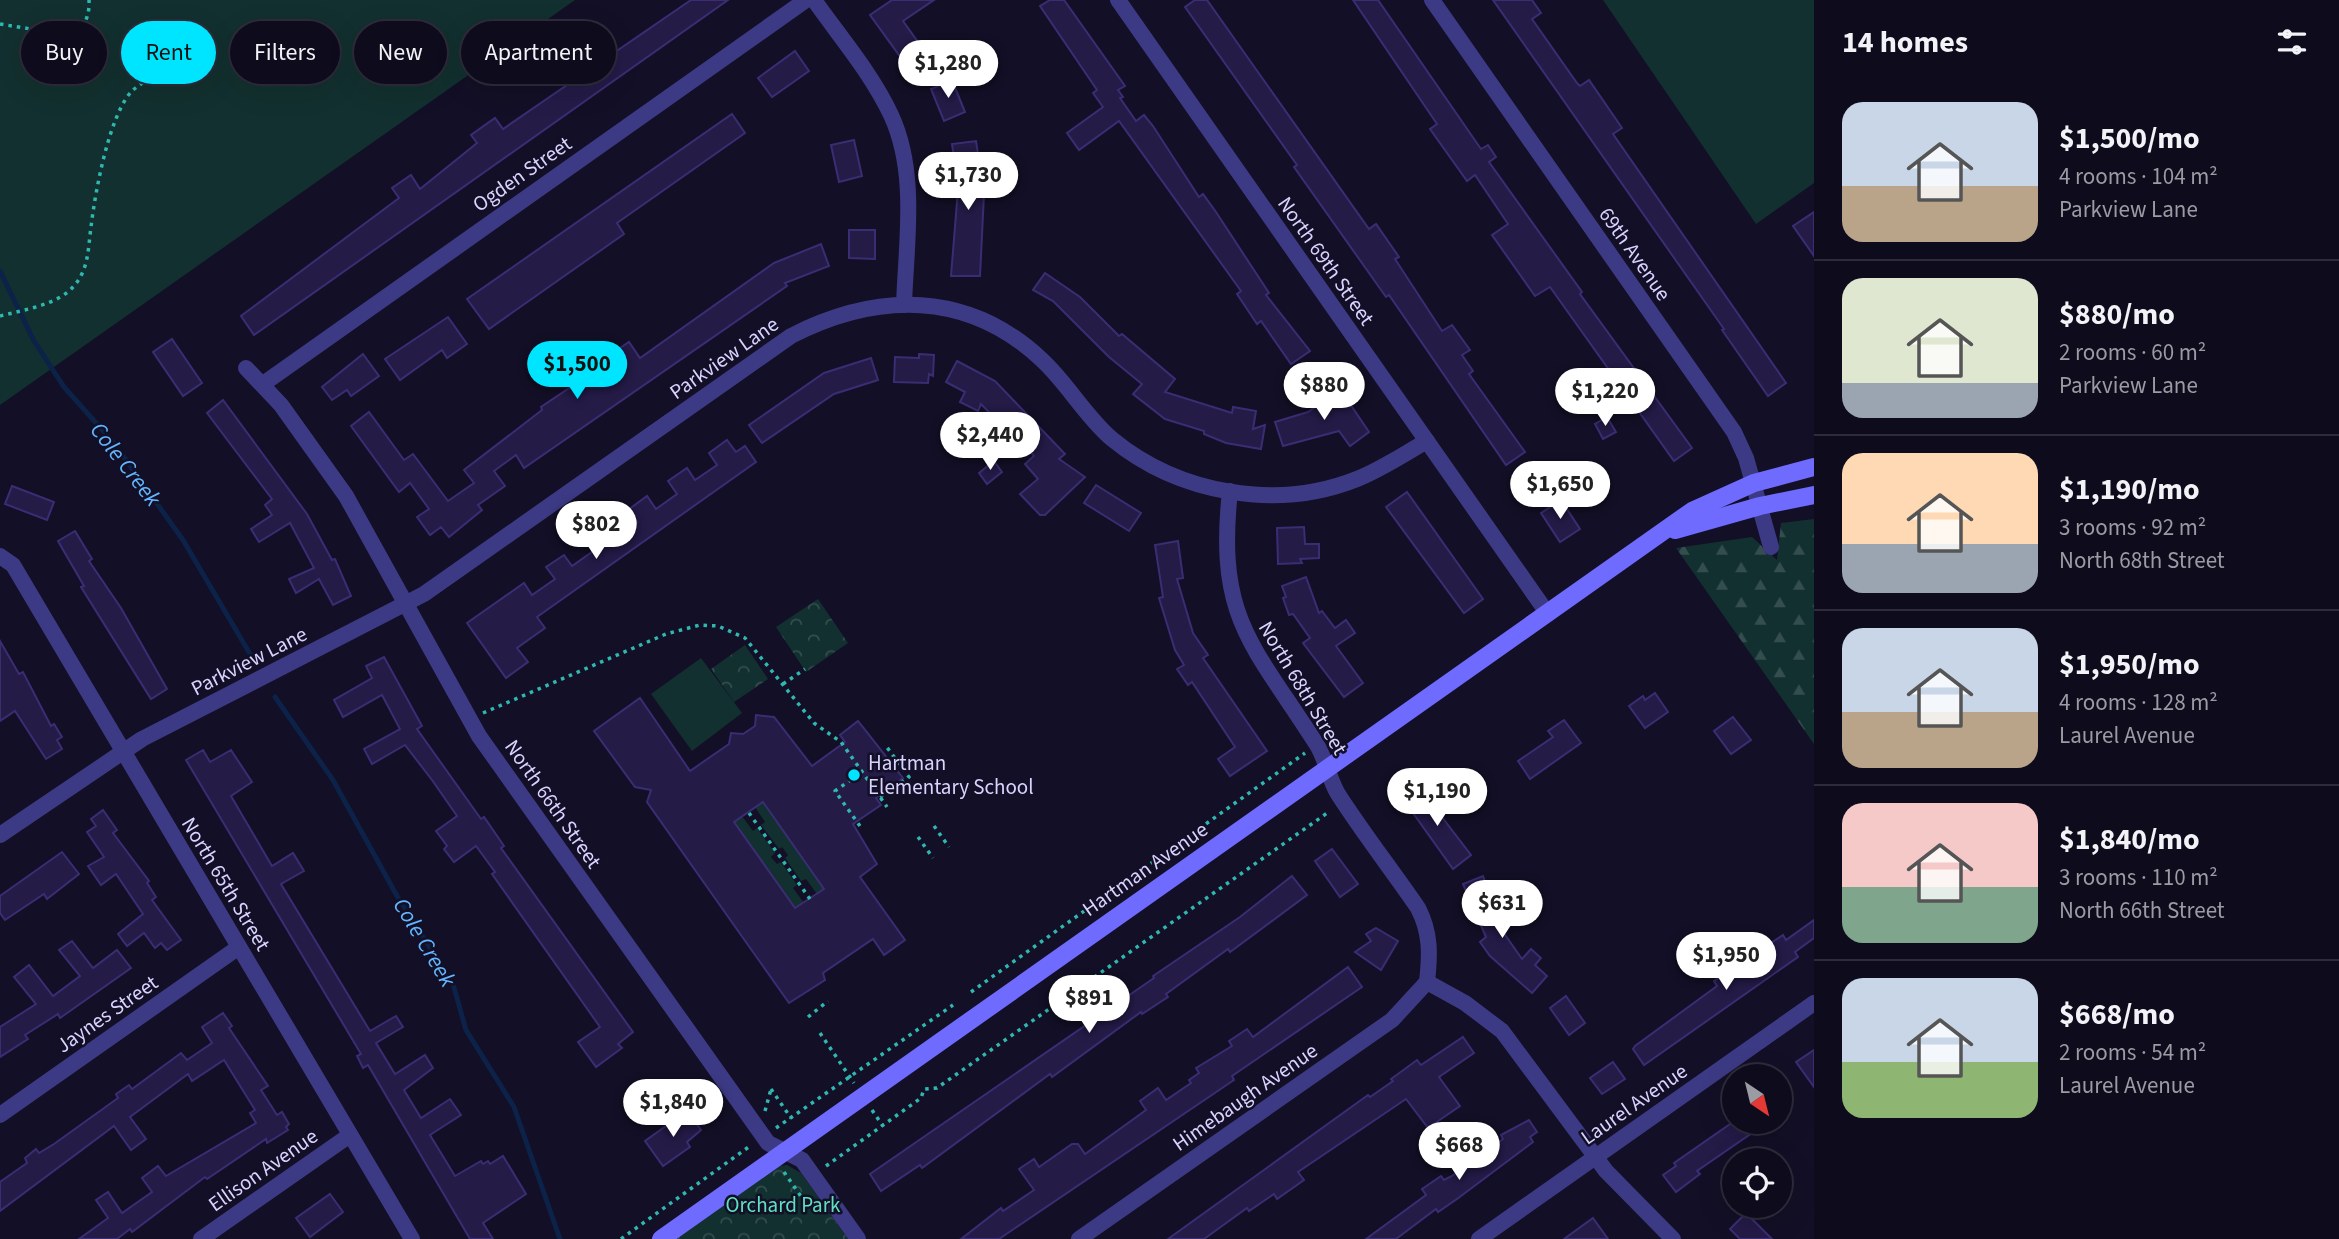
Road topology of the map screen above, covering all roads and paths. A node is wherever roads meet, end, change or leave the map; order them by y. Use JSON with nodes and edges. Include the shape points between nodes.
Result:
{"nodes":[{"id":1,"x":89,"y":0,"type":"edge"},
{"id":2,"x":806,"y":0,"type":"edge"},
{"id":3,"x":814,"y":0,"type":"edge"},
{"id":4,"x":1118,"y":0,"type":"edge"},
{"id":5,"x":1432,"y":0,"type":"edge"},
{"id":6,"x":0,"y":23,"type":"edge"},
{"id":7,"x":143,"y":84,"type":"edge"},
{"id":8,"x":904,"y":305,"type":"junction"},
{"id":9,"x":0,"y":316,"type":"edge"},
{"id":10,"x":246,"y":368,"type":"dead end"},
{"id":11,"x":263,"y":384,"type":"junction"},
{"id":12,"x":1427,"y":440,"type":"junction"},
{"id":13,"x":1814,"y":467,"type":"edge"},
{"id":14,"x":1754,"y":483,"type":"junction"},
{"id":15,"x":1230,"y":491,"type":"junction"},
{"id":16,"x":1814,"y":495,"type":"edge"},
{"id":17,"x":1760,"y":506,"type":"junction"},
{"id":18,"x":1655,"y":537,"type":"junction"},
{"id":19,"x":1771,"y":547,"type":"dead end"},
{"id":20,"x":0,"y":556,"type":"edge"},
{"id":21,"x":407,"y":604,"type":"junction"},
{"id":22,"x":1548,"y":614,"type":"junction"},
{"id":23,"x":804,"y":669,"type":"dead end"},
{"id":24,"x":783,"y":685,"type":"junction"},
{"id":25,"x":484,"y":713,"type":"dead end"},
{"id":26,"x":886,"y":747,"type":"dead end"},
{"id":27,"x":122,"y":751,"type":"junction"},
{"id":28,"x":1305,"y":753,"type":"dead end"},
{"id":29,"x":1327,"y":769,"type":"junction"},
{"id":30,"x":862,"y":772,"type":"junction"},
{"id":31,"x":880,"y":797,"type":"junction"},
{"id":32,"x":887,"y":807,"type":"dead end"},
{"id":33,"x":1333,"y":809,"type":"dead end"},
{"id":34,"x":750,"y":813,"type":"dead end"},
{"id":35,"x":860,"y":826,"type":"dead end"},
{"id":36,"x":934,"y":826,"type":"dead end"},
{"id":37,"x":0,"y":835,"type":"edge"},
{"id":38,"x":918,"y":837,"type":"dead end"},
{"id":39,"x":949,"y":846,"type":"dead end"},
{"id":40,"x":933,"y":858,"type":"dead end"},
{"id":41,"x":810,"y":899,"type":"dead end"},
{"id":42,"x":239,"y":947,"type":"junction"},
{"id":43,"x":1427,"y":982,"type":"junction"},
{"id":44,"x":971,"y":992,"type":"dead end"},
{"id":45,"x":828,"y":1001,"type":"dead end"},
{"id":46,"x":1814,"y":1003,"type":"edge"},
{"id":47,"x":953,"y":1005,"type":"dead end"},
{"id":48,"x":808,"y":1017,"type":"dead end"},
{"id":49,"x":820,"y":1033,"type":"dead end"},
{"id":50,"x":850,"y":1076,"type":"junction"},
{"id":51,"x":765,"y":1113,"type":"dead end"},
{"id":52,"x":0,"y":1115,"type":"edge"},
{"id":53,"x":791,"y":1118,"type":"junction"},
{"id":54,"x":777,"y":1127,"type":"dead end"},
{"id":55,"x":350,"y":1135,"type":"junction"},
{"id":56,"x":751,"y":1146,"type":"dead end"},
{"id":57,"x":785,"y":1152,"type":"junction"},
{"id":58,"x":1595,"y":1157,"type":"junction"},
{"id":59,"x":826,"y":1166,"type":"dead end"},
{"id":60,"x":201,"y":1239,"type":"edge"},
{"id":61,"x":412,"y":1239,"type":"edge"},
{"id":62,"x":621,"y":1239,"type":"edge"},
{"id":63,"x":661,"y":1239,"type":"edge"},
{"id":64,"x":858,"y":1239,"type":"edge"},
{"id":65,"x":1079,"y":1239,"type":"edge"},
{"id":66,"x":1479,"y":1239,"type":"edge"},
{"id":67,"x":1673,"y":1239,"type":"edge"}],
"edges":[{"from":1,"to":6,"type":"path","via":[[85,21],[68,35]]},
{"from":2,"to":11,"type":"street","name":"Ogden Street"},
{"from":3,"to":8,"type":"street","via":[[880,93],[900,137],[908,187]]},
{"from":4,"to":12,"type":"street","name":"North 69th Street"},
{"from":5,"to":14,"type":"street","name":"69th Avenue","via":[[1734,432]]},
{"from":7,"to":9,"type":"path","via":[[131,91],[119,114],[101,171],[84,272],[72,288],[41,304]]},
{"from":8,"to":15,"type":"street","name":"Parkview Lane","via":[[951,310],[1002,331],[1042,359],[1096,424],[1130,452],[1179,478]]},
{"from":8,"to":21,"type":"street","name":"Parkview Lane","via":[[851,310],[791,336]]},
{"from":10,"to":11,"type":"street","name":"North 66th Street"},
{"from":11,"to":21,"type":"street","name":"North 66th Street","via":[[346,496]]},
{"from":12,"to":15,"type":"street","name":"Parkview Lane","via":[[1378,470],[1333,487],[1279,495]]},
{"from":12,"to":22,"type":"street","name":"North 69th Street"},
{"from":13,"to":14,"type":"main road","name":"Hartman Avenue"},
{"from":14,"to":17,"type":"street","name":"69th Avenue"},
{"from":14,"to":18,"type":"main road","name":"Hartman Avenue","via":[[1692,511]]},
{"from":15,"to":29,"type":"street","name":"North 68th Street","via":[[1225,547],[1234,608],[1260,662],[1319,748]]},
{"from":16,"to":17,"type":"main road","name":"Hartman Avenue"},
{"from":17,"to":18,"type":"main road","name":"Hartman Avenue"},
{"from":17,"to":19,"type":"street","name":"69th Avenue"},
{"from":18,"to":22,"type":"main road","name":"Hartman Avenue"},
{"from":20,"to":27,"type":"street","name":"North 65th Street","via":[[13,565]]},
{"from":21,"to":27,"type":"street","name":"Parkview Lane"},
{"from":21,"to":57,"type":"street","name":"North 66th Street","via":[[479,736],[768,1143]]},
{"from":22,"to":29,"type":"main road","name":"Hartman Avenue"},
{"from":23,"to":24,"type":"path"},
{"from":24,"to":25,"type":"path","via":[[745,638],[725,628],[700,625],[639,645]]},
{"from":24,"to":30,"type":"path","via":[[814,723],[841,741]]},
{"from":26,"to":31,"type":"path","via":[[909,777]]},
{"from":27,"to":37,"type":"street","name":"Parkview Lane"},
{"from":27,"to":42,"type":"street","name":"North 65th Street"},
{"from":28,"to":44,"type":"path"},
{"from":29,"to":43,"type":"street","name":"North 68th Street","via":[[1336,791],[1426,924],[1430,948]]},
{"from":29,"to":57,"type":"main road","name":"Hartman Avenue"},
{"from":30,"to":31,"type":"path"},
{"from":30,"to":35,"type":"path","via":[[835,791]]},
{"from":31,"to":32,"type":"path"},
{"from":33,"to":59,"type":"path","via":[[937,1088],[924,1089],[921,1098]]},
{"from":34,"to":41,"type":"path"},
{"from":36,"to":39,"type":"path"},
{"from":38,"to":40,"type":"path"},
{"from":42,"to":52,"type":"street","name":"Jaynes Street"},
{"from":42,"to":55,"type":"street","name":"North 65th Street"},
{"from":43,"to":58,"type":"street","via":[[1502,1031]]},
{"from":43,"to":65,"type":"street","name":"Himebaugh Avenue","via":[[1392,1020]]},
{"from":45,"to":48,"type":"path"},
{"from":46,"to":58,"type":"street","name":"Laurel Avenue"},
{"from":47,"to":50,"type":"path"},
{"from":49,"to":50,"type":"path"},
{"from":50,"to":53,"type":"path"},
{"from":51,"to":53,"type":"path","via":[[771,1089]]},
{"from":53,"to":54,"type":"path"},
{"from":55,"to":60,"type":"street","name":"Ellison Avenue"},
{"from":55,"to":61,"type":"street","name":"North 65th Street"},
{"from":56,"to":62,"type":"path"},
{"from":57,"to":63,"type":"main road","name":"Hartman Avenue"},
{"from":57,"to":64,"type":"street","name":"North 66th Street","via":[[802,1160]]},
{"from":58,"to":66,"type":"street","name":"Laurel Avenue"},
{"from":58,"to":67,"type":"street"}]}
